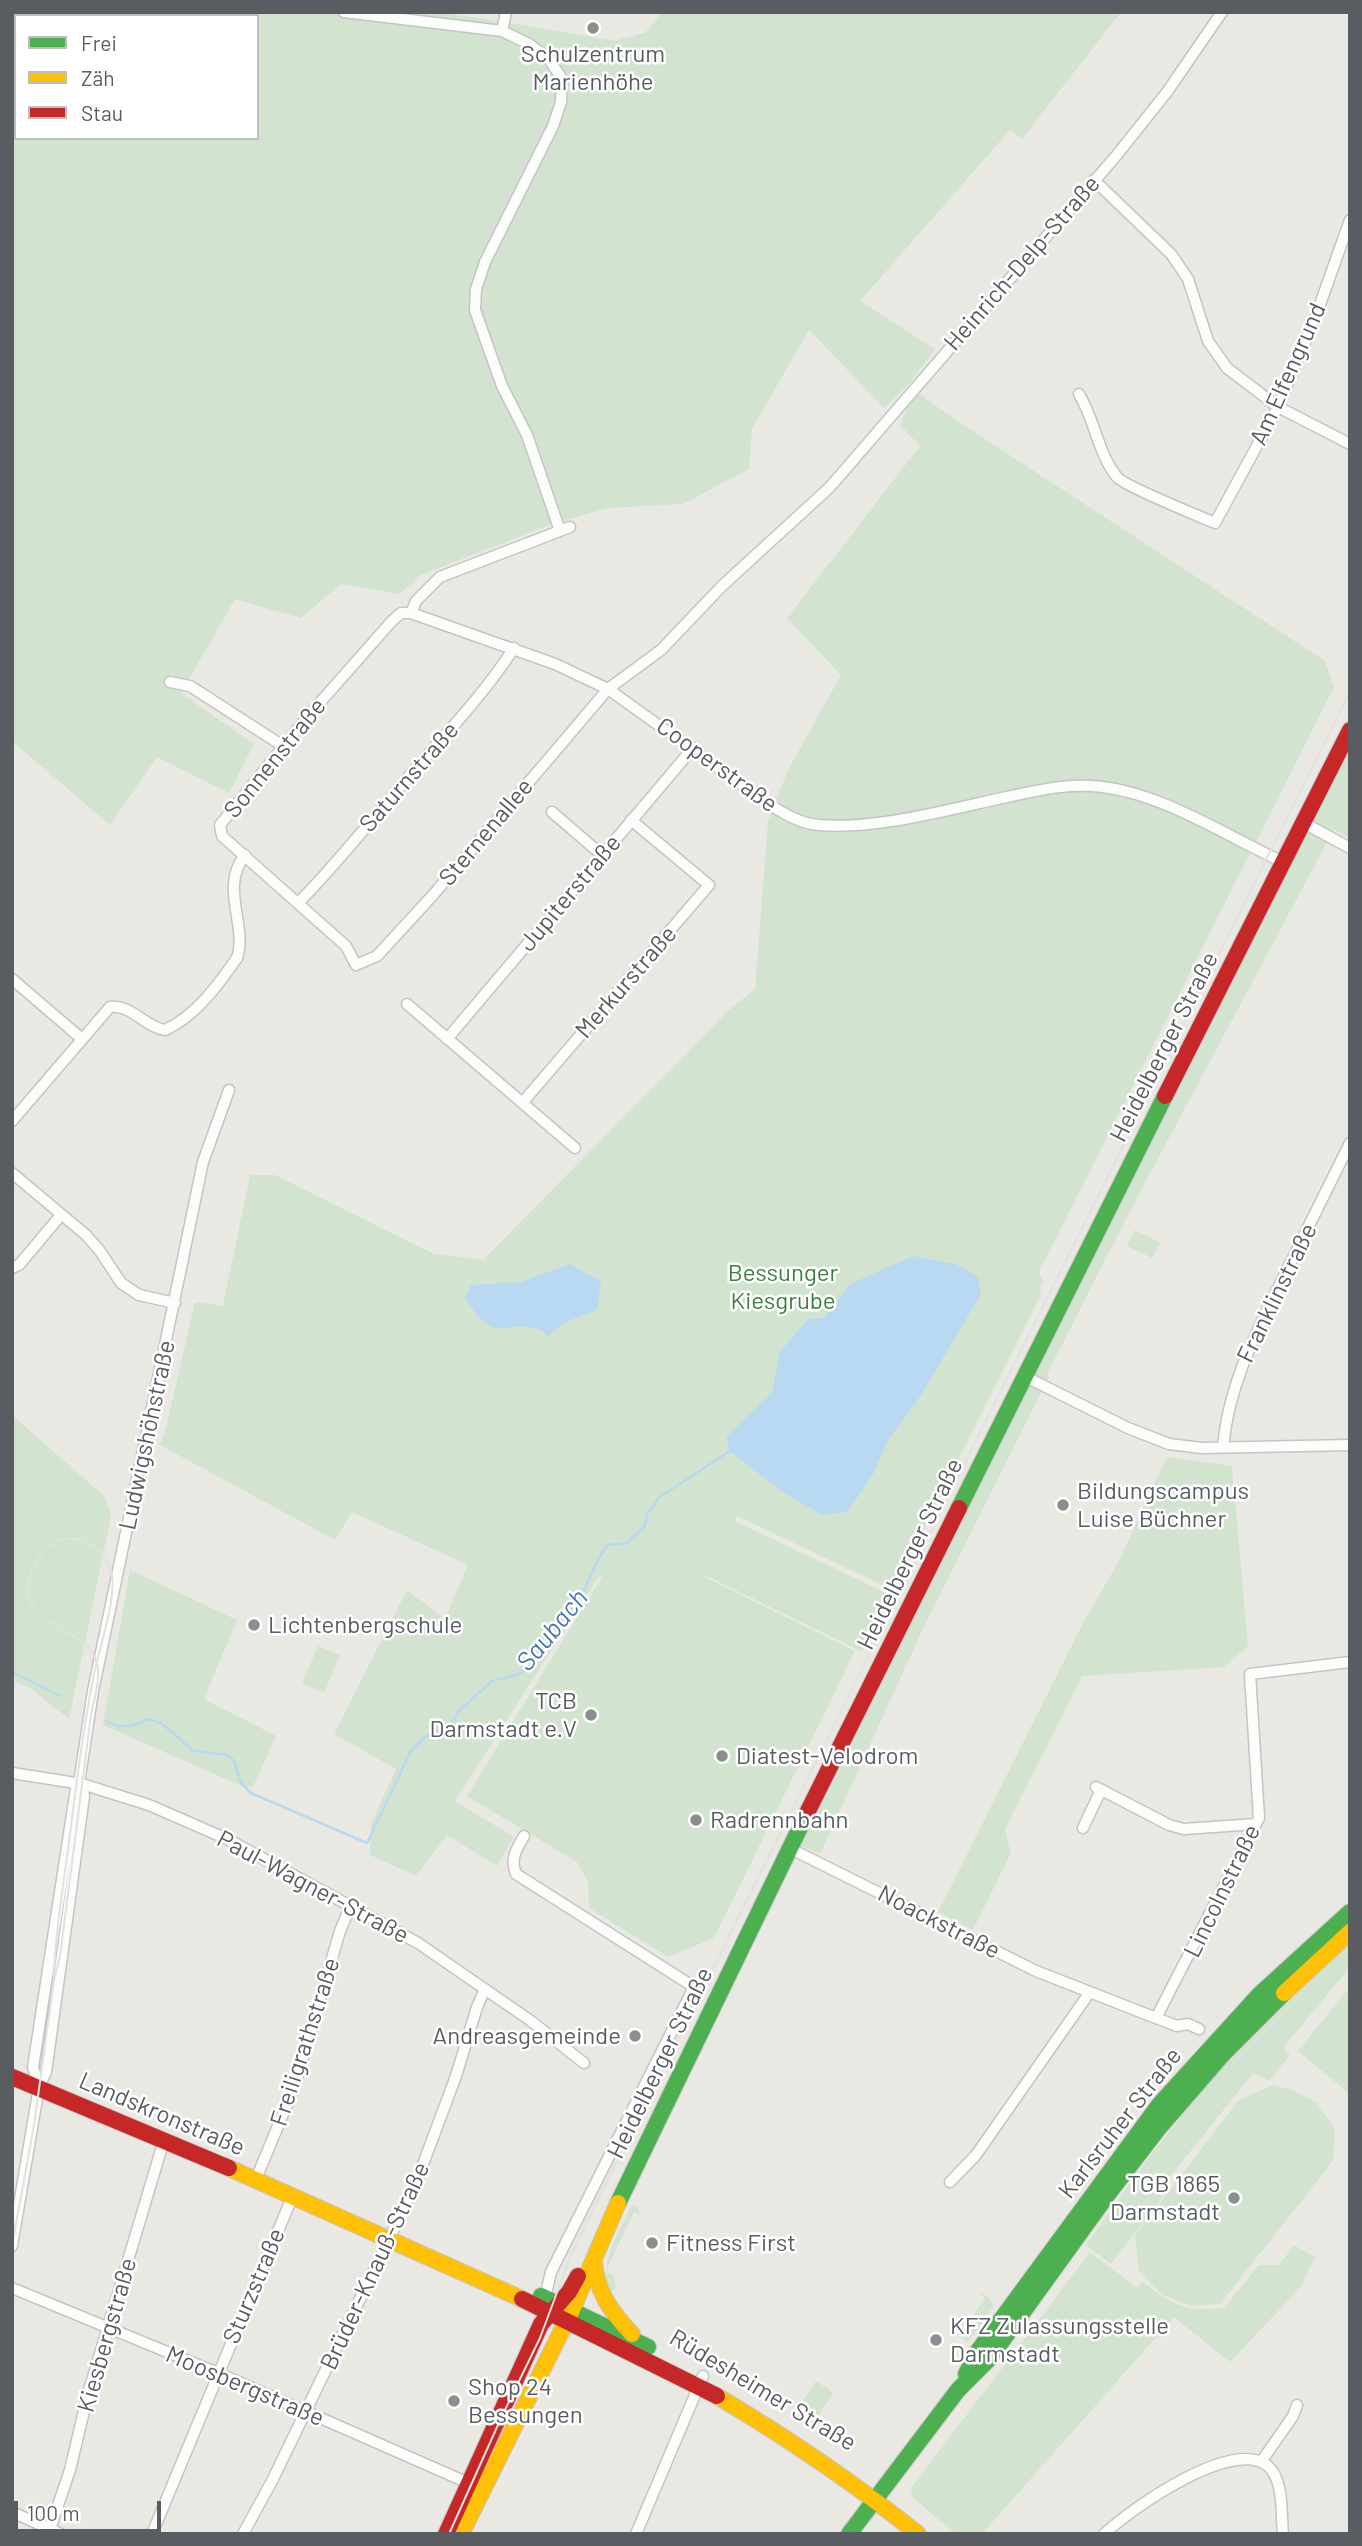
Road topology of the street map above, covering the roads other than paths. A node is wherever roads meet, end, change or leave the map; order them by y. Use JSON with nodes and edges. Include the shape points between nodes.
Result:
{"nodes":[{"id":1,"x":344,"y":12,"type":"edge"},
{"id":2,"x":506,"y":12,"type":"edge"},
{"id":3,"x":1223,"y":12,"type":"edge"},
{"id":4,"x":502,"y":32,"type":"junction"},
{"id":5,"x":1094,"y":180,"type":"junction"},
{"id":6,"x":1350,"y":220,"type":"edge"},
{"id":7,"x":1079,"y":394,"type":"dead end"},
{"id":8,"x":1278,"y":407,"type":"junction"},
{"id":9,"x":1350,"y":443,"type":"edge"},
{"id":10,"x":411,"y":613,"type":"junction"},
{"id":11,"x":514,"y":648,"type":"junction"},
{"id":12,"x":170,"y":682,"type":"dead end"},
{"id":13,"x":608,"y":689,"type":"junction"},
{"id":14,"x":1350,"y":730,"type":"edge"},
{"id":15,"x":283,"y":746,"type":"junction"},
{"id":16,"x":692,"y":748,"type":"junction"},
{"id":17,"x":552,"y":812,"type":"dead end"},
{"id":18,"x":631,"y":820,"type":"junction"},
{"id":19,"x":1302,"y":822,"type":"junction"},
{"id":20,"x":1350,"y":848,"type":"edge"},
{"id":21,"x":245,"y":855,"type":"junction"},
{"id":22,"x":603,"y":855,"type":"junction"},
{"id":23,"x":1283,"y":862,"type":"junction"},
{"id":24,"x":299,"y":902,"type":"junction"},
{"id":25,"x":356,"y":965,"type":"joint"},
{"id":26,"x":12,"y":979,"type":"edge"},
{"id":27,"x":407,"y":1004,"type":"dead end"},
{"id":28,"x":82,"y":1038,"type":"junction"},
{"id":29,"x":447,"y":1039,"type":"junction"},
{"id":30,"x":229,"y":1090,"type":"dead end"},
{"id":31,"x":523,"y":1102,"type":"junction"},
{"id":32,"x":12,"y":1121,"type":"edge"},
{"id":33,"x":1350,"y":1143,"type":"edge"},
{"id":34,"x":575,"y":1148,"type":"dead end"},
{"id":35,"x":12,"y":1173,"type":"edge"},
{"id":36,"x":61,"y":1215,"type":"junction"},
{"id":37,"x":12,"y":1268,"type":"edge"},
{"id":38,"x":175,"y":1303,"type":"junction"},
{"id":39,"x":1026,"y":1377,"type":"junction"},
{"id":40,"x":1350,"y":1445,"type":"edge"},
{"id":41,"x":1223,"y":1448,"type":"junction"},
{"id":42,"x":1350,"y":1662,"type":"edge"},
{"id":43,"x":12,"y":1773,"type":"edge"},
{"id":44,"x":80,"y":1783,"type":"junction"},
{"id":45,"x":1256,"y":1824,"type":"junction"},
{"id":46,"x":1083,"y":1828,"type":"dead end"},
{"id":47,"x":524,"y":1836,"type":"dead end"},
{"id":48,"x":789,"y":1848,"type":"junction"},
{"id":49,"x":351,"y":1905,"type":"junction"},
{"id":50,"x":1350,"y":1912,"type":"edge"},
{"id":51,"x":1350,"y":1932,"type":"edge"},
{"id":52,"x":485,"y":1989,"type":"junction"},
{"id":53,"x":1090,"y":1992,"type":"junction"},
{"id":54,"x":1156,"y":2018,"type":"junction"},
{"id":55,"x":1199,"y":2029,"type":"dead end"},
{"id":56,"x":584,"y":2063,"type":"dead end"},
{"id":57,"x":12,"y":2077,"type":"edge"},
{"id":58,"x":40,"y":2087,"type":"junction"},
{"id":59,"x":164,"y":2140,"type":"junction"},
{"id":60,"x":256,"y":2179,"type":"junction"},
{"id":61,"x":950,"y":2182,"type":"dead end"},
{"id":62,"x":293,"y":2194,"type":"junction"},
{"id":63,"x":391,"y":2236,"type":"junction"},
{"id":64,"x":12,"y":2246,"type":"edge"},
{"id":65,"x":594,"y":2254,"type":"junction"},
{"id":66,"x":12,"y":2288,"type":"edge"},
{"id":67,"x":554,"y":2311,"type":"junction"},
{"id":68,"x":109,"y":2328,"type":"junction"},
{"id":69,"x":639,"y":2343,"type":"junction"},
{"id":70,"x":218,"y":2373,"type":"junction"},
{"id":71,"x":701,"y":2380,"type":"junction"},
{"id":72,"x":958,"y":2390,"type":"junction"},
{"id":73,"x":1297,"y":2405,"type":"dead end"},
{"id":74,"x":306,"y":2412,"type":"junction"},
{"id":75,"x":1261,"y":2462,"type":"junction"},
{"id":76,"x":476,"y":2486,"type":"junction"},
{"id":77,"x":878,"y":2496,"type":"junction"},
{"id":78,"x":12,"y":2512,"type":"edge"},
{"id":79,"x":58,"y":2533,"type":"edge"},
{"id":80,"x":152,"y":2534,"type":"edge"},
{"id":81,"x":243,"y":2534,"type":"edge"},
{"id":82,"x":446,"y":2534,"type":"edge"},
{"id":83,"x":461,"y":2534,"type":"edge"},
{"id":84,"x":635,"y":2534,"type":"edge"},
{"id":85,"x":849,"y":2534,"type":"edge"},
{"id":86,"x":918,"y":2534,"type":"edge"},
{"id":87,"x":933,"y":2534,"type":"edge"},
{"id":88,"x":1104,"y":2534,"type":"edge"},
{"id":89,"x":1283,"y":2534,"type":"edge"}],
"edges":[{"from":1,"to":4,"type":"street"},
{"from":2,"to":4,"type":"street"},
{"from":3,"to":5,"type":"street","name":"Heinrich-Delp-Straße","via":[[1167,92]]},
{"from":4,"to":10,"type":"street","via":[[549,59],[562,79],[561,102],[485,262],[475,310],[502,386],[565,529],[440,577],[416,601]]},
{"from":5,"to":8,"type":"street","via":[[1171,254],[1188,279],[1208,341],[1227,368]]},
{"from":5,"to":13,"type":"street","name":"Heinrich-Delp-Straße","via":[[830,486],[661,650]]},
{"from":6,"to":8,"type":"street","name":"Am Elfengrund"},
{"from":7,"to":8,"type":"street","name":"Am Elfengrund","via":[[1119,480],[1215,523]]},
{"from":8,"to":9,"type":"street"},
{"from":10,"to":11,"type":"street","name":"Cooperstraße"},
{"from":10,"to":15,"type":"street","name":"Sonnenstraße","via":[[401,613],[391,622]]},
{"from":11,"to":13,"type":"street","name":"Cooperstraße"},
{"from":11,"to":24,"type":"street","name":"Saturnstraße","via":[[451,728]]},
{"from":12,"to":15,"type":"street","via":[[190,687]]},
{"from":13,"to":16,"type":"street","name":"Cooperstraße"},
{"from":13,"to":25,"type":"street","name":"Sternenallee","via":[[433,895],[377,956]]},
{"from":14,"to":19,"type":"main road","name":"Heidelberger Straße"},
{"from":15,"to":21,"type":"street","name":"Sonnenstraße","via":[[220,825],[222,836]]},
{"from":16,"to":18,"type":"street","name":"Jupiterstraße"},
{"from":16,"to":23,"type":"street","name":"Cooperstraße","via":[[789,817],[817,825],[915,817],[1051,788],[1092,786],[1119,789],[1165,805]]},
{"from":17,"to":22,"type":"street"},
{"from":18,"to":22,"type":"street","name":"Jupiterstraße"},
{"from":18,"to":31,"type":"street","name":"Merkurstraße","via":[[709,885]]},
{"from":19,"to":20,"type":"street"},
{"from":19,"to":23,"type":"main road","name":"Heidelberger Straße"},
{"from":21,"to":24,"type":"street","name":"Sonnenstraße"},
{"from":21,"to":28,"type":"street","via":[[234,880],[240,949],[193,1012],[165,1030],[124,1008],[110,1007]]},
{"from":22,"to":29,"type":"street","name":"Jupiterstraße"},
{"from":23,"to":39,"type":"main road","name":"Heidelberger Straße"},
{"from":24,"to":25,"type":"street","name":"Sonnenstraße","via":[[346,946]]},
{"from":26,"to":28,"type":"street"},
{"from":27,"to":29,"type":"street"},
{"from":28,"to":32,"type":"street"},
{"from":29,"to":31,"type":"street"},
{"from":30,"to":38,"type":"street","name":"Ludwigshöhstraße","via":[[203,1162]]},
{"from":31,"to":34,"type":"street"},
{"from":33,"to":41,"type":"street","name":"Franklinstraße","via":[[1249,1349],[1229,1402]]},
{"from":35,"to":36,"type":"street"},
{"from":36,"to":37,"type":"street"},
{"from":36,"to":38,"type":"street","via":[[94,1243],[121,1283],[139,1295]]},
{"from":38,"to":44,"type":"street","name":"Ludwigshöhstraße","via":[[93,1691]]},
{"from":39,"to":41,"type":"street","via":[[1155,1440],[1183,1447]]},
{"from":39,"to":48,"type":"main road","name":"Heidelberger Straße"},
{"from":40,"to":41,"type":"street"},
{"from":42,"to":45,"type":"street","name":"Lincolnstraße","via":[[1250,1674]]},
{"from":43,"to":44,"type":"street","name":"Paul-Wagner-Straße"},
{"from":44,"to":49,"type":"street","name":"Paul-Wagner-Straße","via":[[149,1805],[227,1839]]},
{"from":44,"to":58,"type":"street","name":"Ludwigshöhstraße","via":[[33,2067]]},
{"from":45,"to":46,"type":"street","via":[[1184,1829],[1098,1789]]},
{"from":45,"to":54,"type":"street","name":"Lincolnstraße"},
{"from":47,"to":67,"type":"street","name":"Heidelberger Straße","via":[[513,1855],[516,1874],[694,1987],[551,2272]]},
{"from":48,"to":53,"type":"street","name":"Noackstraße","via":[[1015,1962]]},
{"from":48,"to":65,"type":"main road","name":"Heidelberger Straße"},
{"from":49,"to":52,"type":"street","name":"Paul-Wagner-Straße","via":[[418,1942]]},
{"from":49,"to":60,"type":"street","name":"Freiligrathstraße","via":[[298,2077]]},
{"from":50,"to":72,"type":"main road","name":"Karlsruher Straße","via":[[1259,1995],[1159,2105],[978,2351]]},
{"from":51,"to":72,"type":"main road","name":"Karlsruher Straße","via":[[1269,2006],[1182,2100],[989,2359]]},
{"from":52,"to":56,"type":"street","name":"Paul-Wagner-Straße"},
{"from":52,"to":63,"type":"street","name":"Brüder-Knauß-Straße","via":[[430,2146]]},
{"from":53,"to":54,"type":"street","name":"Noackstraße"},
{"from":53,"to":61,"type":"street","via":[[976,2155]]},
{"from":54,"to":55,"type":"street","name":"Noackstraße"},
{"from":57,"to":58,"type":"main road","name":"Landskronstraße"},
{"from":58,"to":59,"type":"main road","name":"Landskronstraße"},
{"from":58,"to":64,"type":"street","name":"Ludwigshöhstraße"},
{"from":59,"to":60,"type":"main road","name":"Landskronstraße"},
{"from":59,"to":68,"type":"street","name":"Kiesbergstraße"},
{"from":60,"to":62,"type":"main road","name":"Landskronstraße"},
{"from":62,"to":63,"type":"main road","name":"Landskronstraße"},
{"from":62,"to":70,"type":"street","name":"Sturzstraße"},
{"from":63,"to":67,"type":"main road","name":"Landskronstraße"},
{"from":63,"to":74,"type":"street","name":"Brüder-Knauß-Straße"},
{"from":65,"to":67,"type":"main road","name":"Heidelberger Straße"},
{"from":65,"to":69,"type":"main road","via":[[601,2296]]},
{"from":66,"to":68,"type":"street","name":"Moosbergstraße"},
{"from":67,"to":69,"type":"main road","name":"Rüdesheimer Straße"},
{"from":67,"to":71,"type":"main road","name":"Rüdesheimer Straße"},
{"from":67,"to":76,"type":"main road","name":"Heidelberger Straße"},
{"from":67,"to":76,"type":"main road","name":"Heidelberger Straße"},
{"from":68,"to":70,"type":"street","name":"Moosbergstraße"},
{"from":68,"to":79,"type":"street","name":"Kiesbergstraße","via":[[88,2394]]},
{"from":69,"to":71,"type":"main road","name":"Rüdesheimer Straße"},
{"from":70,"to":74,"type":"street","name":"Moosbergstraße"},
{"from":70,"to":80,"type":"street","name":"Sturzstraße"},
{"from":71,"to":77,"type":"main road","name":"Rüdesheimer Straße","via":[[777,2420]]},
{"from":71,"to":84,"type":"street"},
{"from":72,"to":77,"type":"main road","name":"Karlsruher Straße"},
{"from":73,"to":75,"type":"street"},
{"from":74,"to":76,"type":"street","name":"Moosbergstraße"},
{"from":74,"to":81,"type":"street","name":"Brüder-Knauß-Straße"},
{"from":75,"to":88,"type":"street","via":[[1238,2460],[1191,2475],[1151,2497]]},
{"from":75,"to":89,"type":"street","via":[[1278,2482]]},
{"from":76,"to":82,"type":"main road","name":"Heidelberger Straße"},
{"from":76,"to":83,"type":"main road","name":"Heidelberger Straße"},
{"from":77,"to":85,"type":"main road","name":"Karlsruher Straße"},
{"from":77,"to":86,"type":"main road","name":"Rüdesheimer Straße"},
{"from":77,"to":87,"type":"main road","name":"Rüdesheimer Straße"},
{"from":78,"to":79,"type":"street"}]}
